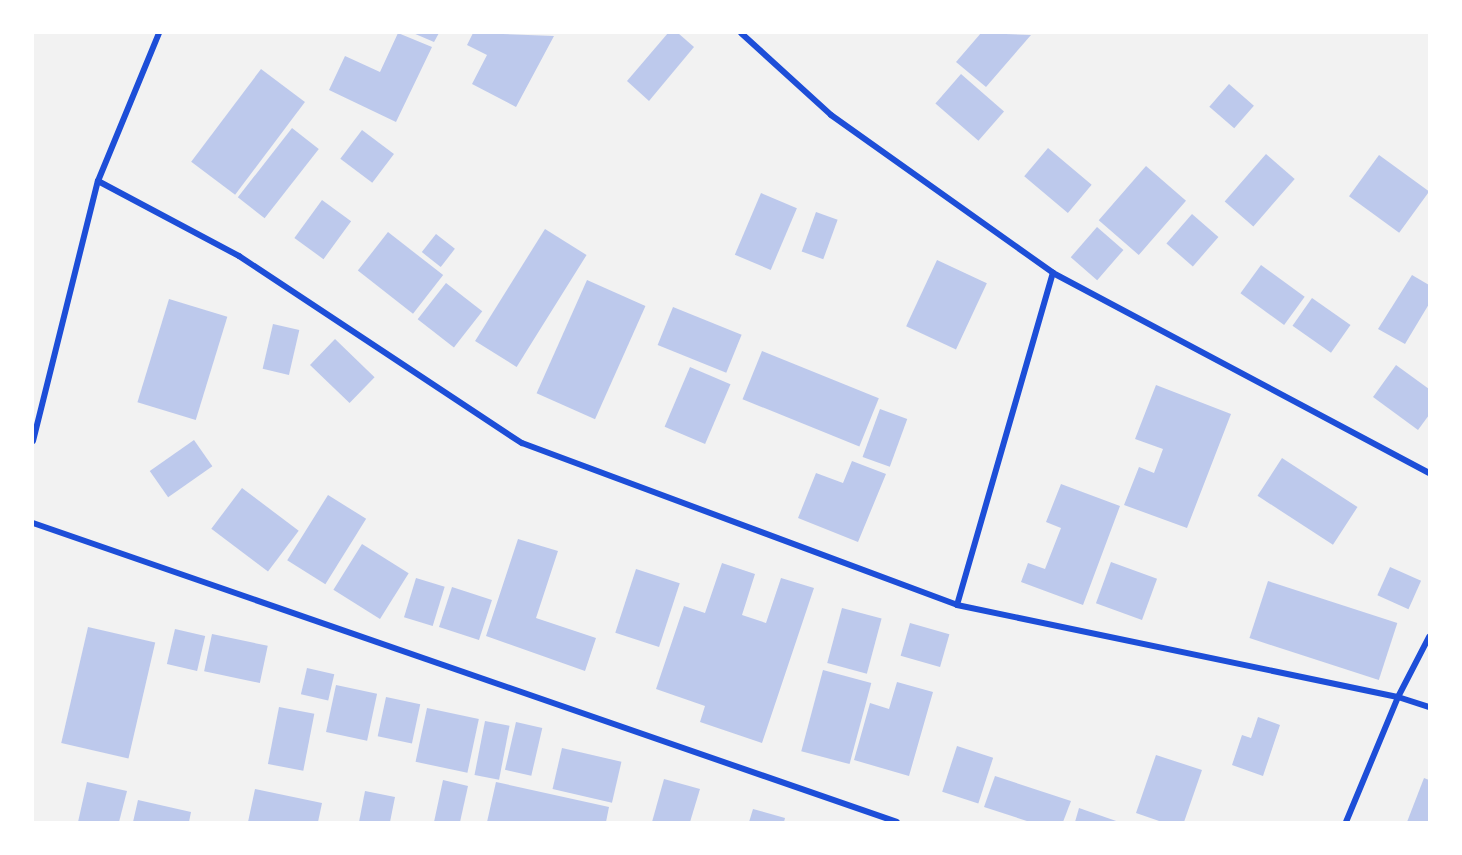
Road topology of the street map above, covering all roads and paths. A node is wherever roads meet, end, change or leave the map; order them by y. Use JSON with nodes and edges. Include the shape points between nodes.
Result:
{"nodes":[{"id":1,"x":159,"y":33,"type":"edge"},
{"id":2,"x":741,"y":33,"type":"edge"},
{"id":3,"x":99,"y":181,"type":"junction"},
{"id":4,"x":1053,"y":273,"type":"junction"},
{"id":5,"x":33,"y":441,"type":"edge"},
{"id":6,"x":1429,"y":473,"type":"edge"},
{"id":7,"x":33,"y":523,"type":"edge"},
{"id":8,"x":957,"y":605,"type":"junction"},
{"id":9,"x":1429,"y":637,"type":"edge"},
{"id":10,"x":1398,"y":697,"type":"junction"},
{"id":11,"x":1429,"y":707,"type":"edge"},
{"id":12,"x":897,"y":822,"type":"edge"},
{"id":13,"x":1346,"y":822,"type":"edge"}],
"edges":[{"from":1,"to":3,"type":"street"},
{"from":2,"to":4,"type":"street","via":[[831,115]]},
{"from":3,"to":5,"type":"street"},
{"from":3,"to":8,"type":"street","via":[[239,256],[522,443]]},
{"from":4,"to":6,"type":"street"},
{"from":4,"to":8,"type":"street"},
{"from":7,"to":12,"type":"street"},
{"from":8,"to":10,"type":"street"},
{"from":9,"to":10,"type":"street"},
{"from":10,"to":11,"type":"street"},
{"from":10,"to":13,"type":"street"}]}
